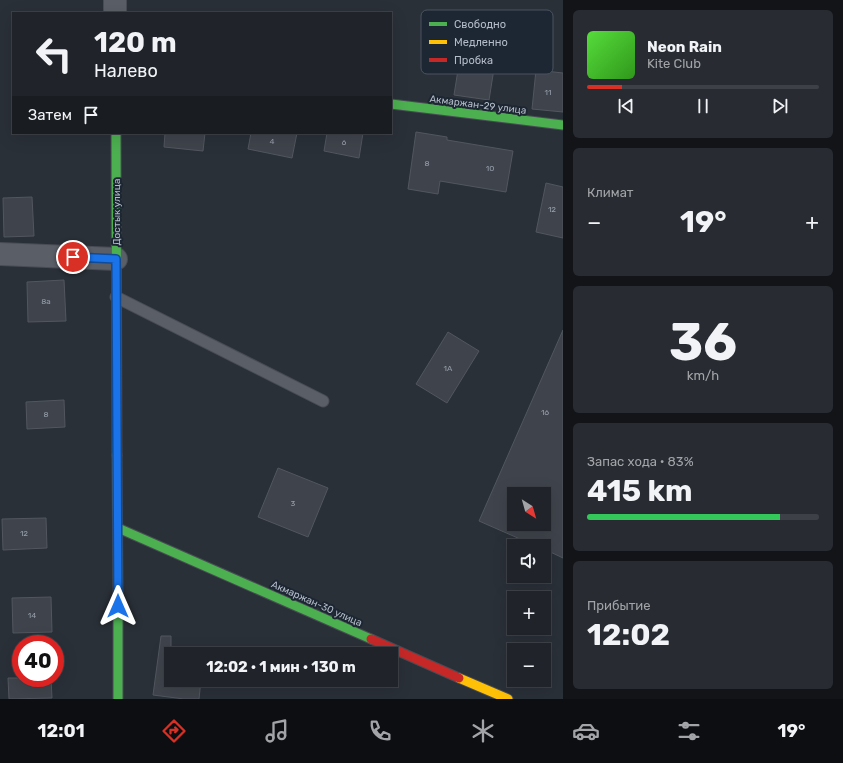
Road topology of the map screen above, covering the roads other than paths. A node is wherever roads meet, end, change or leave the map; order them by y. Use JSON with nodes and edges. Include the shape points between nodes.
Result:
{"nodes":[{"id":1,"x":115,"y":0,"type":"edge"},
{"id":2,"x":115,"y":12,"type":"edge"},
{"id":3,"x":392,"y":104,"type":"edge"},
{"id":4,"x":563,"y":125,"type":"edge"},
{"id":5,"x":116,"y":134,"type":"edge"},
{"id":6,"x":0,"y":254,"type":"edge"},
{"id":7,"x":116,"y":259,"type":"junction"},
{"id":8,"x":116,"y":297,"type":"junction"},
{"id":9,"x":323,"y":401,"type":"dead end"},
{"id":10,"x":118,"y":528,"type":"junction"},
{"id":11,"x":118,"y":699,"type":"edge"},
{"id":12,"x":508,"y":699,"type":"edge"}],
"edges":[{"from":1,"to":2,"type":"street"},
{"from":3,"to":4,"type":"street","name":"Акмаржан-29 улица"},
{"from":5,"to":7,"type":"street","name":"Достык улица"},
{"from":6,"to":7,"type":"street"},
{"from":7,"to":8,"type":"street","name":"Достык улица"},
{"from":8,"to":9,"type":"lane"},
{"from":8,"to":10,"type":"street","name":"Достык улица"},
{"from":10,"to":11,"type":"street","name":"Достык улица"},
{"from":10,"to":12,"type":"street","name":"Акмаржан-30 улица"}]}
